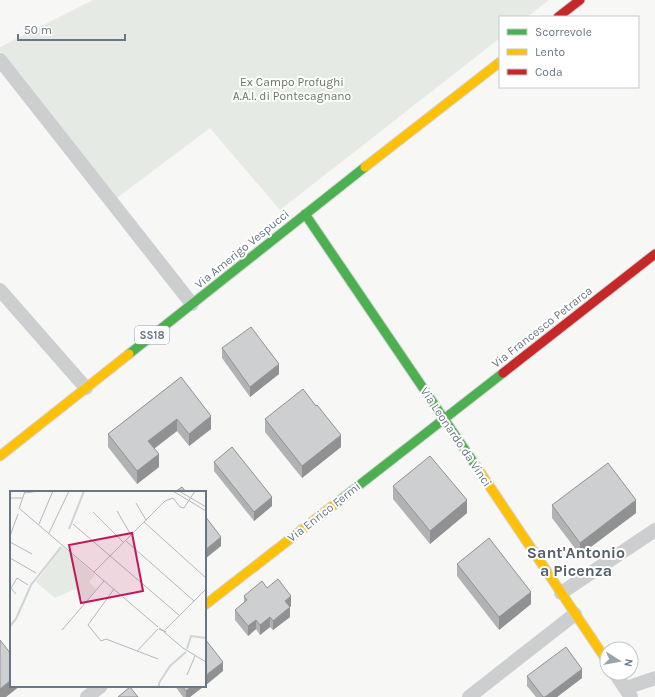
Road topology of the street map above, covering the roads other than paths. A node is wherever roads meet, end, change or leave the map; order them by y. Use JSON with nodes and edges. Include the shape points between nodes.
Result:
{"nodes":[{"id":1,"x":580,"y":0,"type":"edge"},
{"id":2,"x":559,"y":16,"type":"edge"},
{"id":3,"x":0,"y":60,"type":"edge"},
{"id":4,"x":499,"y":63,"type":"edge"},
{"id":5,"x":305,"y":214,"type":"junction"},
{"id":6,"x":655,"y":254,"type":"edge"},
{"id":7,"x":0,"y":290,"type":"edge"},
{"id":8,"x":192,"y":304,"type":"junction"},
{"id":9,"x":86,"y":388,"type":"junction"},
{"id":10,"x":443,"y":419,"type":"junction"},
{"id":11,"x":0,"y":456,"type":"edge"},
{"id":12,"x":655,"y":530,"type":"edge"},
{"id":13,"x":561,"y":593,"type":"junction"},
{"id":14,"x":206,"y":604,"type":"edge"},
{"id":15,"x":575,"y":614,"type":"junction"},
{"id":16,"x":599,"y":649,"type":"edge"},
{"id":17,"x":655,"y":678,"type":"edge"},
{"id":18,"x":620,"y":681,"type":"edge"},
{"id":19,"x":100,"y":687,"type":"edge"},
{"id":20,"x":628,"y":693,"type":"edge"},
{"id":21,"x":87,"y":697,"type":"edge"},
{"id":22,"x":469,"y":697,"type":"edge"}],
"edges":[{"from":1,"to":2,"type":"street"},
{"from":3,"to":8,"type":"street"},
{"from":4,"to":5,"type":"street","name":"Via Amerigo Vespucci","number":"SS18"},
{"from":5,"to":8,"type":"street","name":"Via Amerigo Vespucci","number":"SS18"},
{"from":5,"to":10,"type":"street","name":"Via Leonardo da Vinci"},
{"from":6,"to":10,"type":"street","name":"Via Francesco Petrarca"},
{"from":7,"to":9,"type":"street"},
{"from":8,"to":9,"type":"street","name":"Via Amerigo Vespucci","number":"SS18"},
{"from":9,"to":11,"type":"street","name":"Via Amerigo Vespucci","number":"SS18"},
{"from":10,"to":13,"type":"street","name":"Via Leonardo da Vinci"},
{"from":10,"to":14,"type":"street","name":"Via Enrico Fermi"},
{"from":12,"to":13,"type":"street"},
{"from":13,"to":15,"type":"street","name":"Via Leonardo da Vinci"},
{"from":15,"to":16,"type":"street","name":"Via Leonardo da Vinci"},
{"from":15,"to":22,"type":"street"},
{"from":17,"to":20,"type":"street"},
{"from":18,"to":20,"type":"street"},
{"from":19,"to":21,"type":"street"}]}
